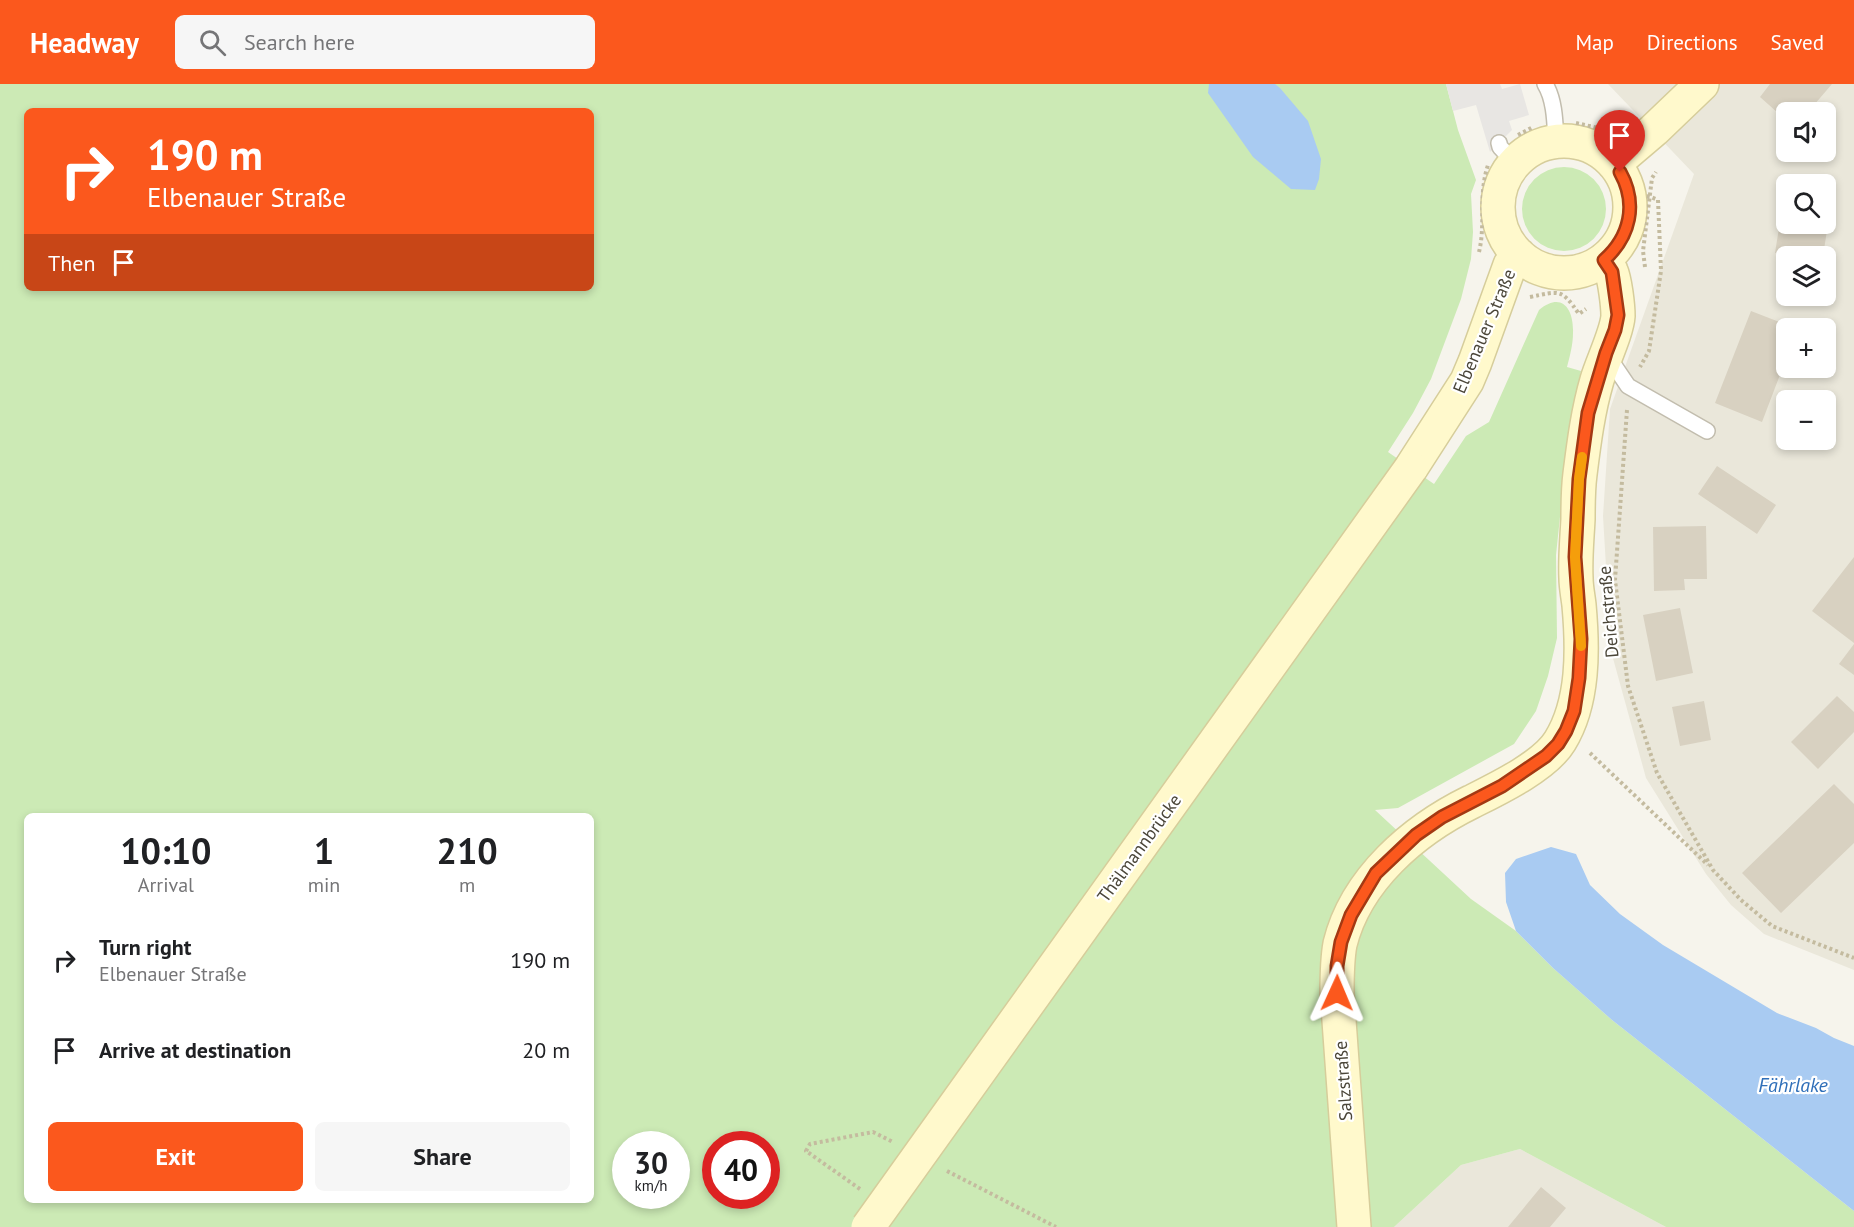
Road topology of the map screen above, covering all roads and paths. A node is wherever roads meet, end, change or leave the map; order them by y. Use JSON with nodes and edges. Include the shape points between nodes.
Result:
{"nodes":[{"id":1,"x":1545,"y":84,"type":"edge"},
{"id":2,"x":1702,"y":84,"type":"edge"},
{"id":3,"x":1616,"y":126,"type":"dead end"},
{"id":4,"x":1556,"y":132,"type":"junction"},
{"id":5,"x":1505,"y":151,"type":"junction"},
{"id":6,"x":1621,"y":178,"type":"junction"},
{"id":7,"x":1479,"y":252,"type":"dead end"},
{"id":8,"x":1519,"y":255,"type":"junction"},
{"id":9,"x":1604,"y":260,"type":"junction"},
{"id":10,"x":1557,"y":292,"type":"dead end"},
{"id":11,"x":1530,"y":297,"type":"dead end"},
{"id":12,"x":1606,"y":353,"type":"junction"},
{"id":13,"x":1628,"y":386,"type":"junction"},
{"id":14,"x":1707,"y":431,"type":"dead end"},
{"id":15,"x":1411,"y":468,"type":"joint"},
{"id":16,"x":1566,"y":731,"type":"junction"},
{"id":17,"x":1713,"y":870,"type":"junction"},
{"id":18,"x":1854,"y":958,"type":"edge"},
{"id":19,"x":806,"y":1151,"type":"dead end"},
{"id":20,"x":865,"y":1193,"type":"dead end"},
{"id":21,"x":868,"y":1227,"type":"edge"},
{"id":22,"x":1354,"y":1227,"type":"edge"}],
"edges":[{"from":1,"to":4,"type":"lane"},
{"from":2,"to":6,"type":"street","via":[[1654,130]]},
{"from":3,"to":4,"type":"path","via":[[1572,123]]},
{"from":4,"to":5,"type":"street","name":"Elbenauer Straße","via":[[1536,147]]},
{"from":4,"to":5,"type":"path","via":[[1532,128],[1513,138]]},
{"from":4,"to":6,"type":"street","name":"Elbenauer Straße","via":[[1565,141],[1599,152]]},
{"from":5,"to":7,"type":"path","via":[[1488,166],[1484,179]]},
{"from":5,"to":8,"type":"street","name":"Elbenauer Straße","via":[[1507,174],[1498,210],[1504,235]]},
{"from":6,"to":9,"type":"street","name":"Elbenauer Straße","via":[[1630,208],[1626,230]]},
{"from":6,"to":13,"type":"path","name":"Deichstraße","via":[[1658,200],[1661,271],[1649,351]]},
{"from":8,"to":9,"type":"street","name":"Elbenauer Straße","via":[[1543,270],[1561,273],[1588,269]]},
{"from":8,"to":15,"type":"street","name":"Elbenauer Straße","via":[[1510,266],[1467,381]]},
{"from":9,"to":12,"type":"street","name":"Salzstraße","via":[[1612,272],[1618,315]]},
{"from":10,"to":11,"type":"path"},
{"from":12,"to":13,"type":"lane"},
{"from":12,"to":16,"type":"street","name":"Salzstraße","via":[[1588,413],[1579,479],[1575,557],[1581,656],[1576,701]]},
{"from":13,"to":14,"type":"lane"},
{"from":13,"to":17,"type":"path","name":"Deichstraße","via":[[1615,580],[1628,686],[1657,773]]},
{"from":15,"to":21,"type":"street","name":"Thälmannbrücke","bridge":true},
{"from":16,"to":17,"type":"path"},
{"from":16,"to":22,"type":"street","name":"Salzstraße","via":[[1558,744],[1527,770],[1416,835],[1376,873],[1351,915],[1341,942],[1337,993]]},
{"from":17,"to":18,"type":"path","name":"Deichstraße","via":[[1772,926]]},
{"from":19,"to":20,"type":"path"}]}
